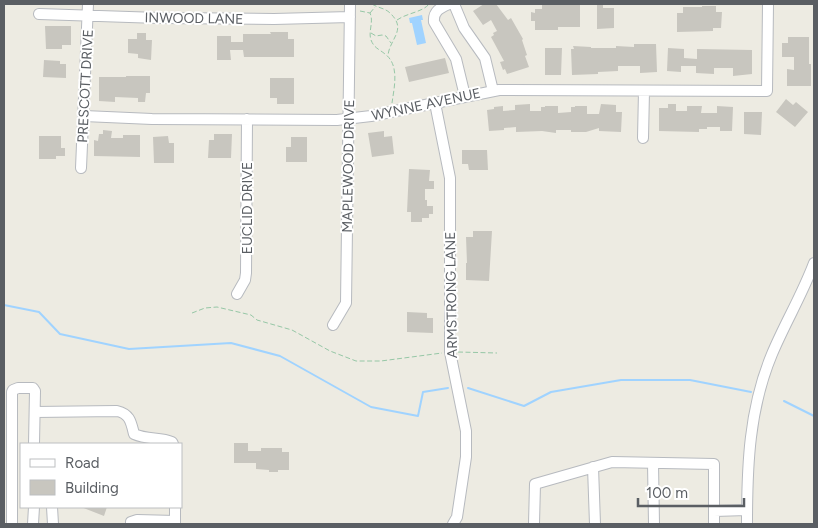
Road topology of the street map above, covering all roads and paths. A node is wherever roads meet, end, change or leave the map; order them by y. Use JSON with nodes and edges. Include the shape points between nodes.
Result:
{"nodes":[{"id":1,"x":88,"y":4,"type":"edge"},
{"id":2,"x":372,"y":4,"type":"edge"},
{"id":3,"x":429,"y":4,"type":"edge"},
{"id":4,"x":448,"y":4,"type":"edge"},
{"id":5,"x":454,"y":4,"type":"edge"},
{"id":6,"x":768,"y":4,"type":"edge"},
{"id":7,"x":376,"y":7,"type":"junction"},
{"id":8,"x":352,"y":11,"type":"edge"},
{"id":9,"x":370,"y":13,"type":"junction"},
{"id":10,"x":39,"y":14,"type":"dead end"},
{"id":11,"x":88,"y":16,"type":"junction"},
{"id":12,"x":396,"y":20,"type":"junction"},
{"id":13,"x":370,"y":33,"type":"junction"},
{"id":14,"x":391,"y":44,"type":"junction"},
{"id":15,"x":389,"y":48,"type":"junction"},
{"id":16,"x":382,"y":51,"type":"junction"},
{"id":17,"x":388,"y":56,"type":"junction"},
{"id":18,"x":493,"y":90,"type":"junction"},
{"id":19,"x":644,"y":91,"type":"junction"},
{"id":20,"x":465,"y":96,"type":"junction"},
{"id":21,"x":435,"y":103,"type":"junction"},
{"id":22,"x":392,"y":105,"type":"dead end"},
{"id":23,"x":84,"y":116,"type":"junction"},
{"id":24,"x":248,"y":119,"type":"junction"},
{"id":25,"x":349,"y":119,"type":"junction"},
{"id":26,"x":643,"y":138,"type":"dead end"},
{"id":27,"x":81,"y":168,"type":"dead end"},
{"id":28,"x":814,"y":263,"type":"edge"},
{"id":29,"x":237,"y":294,"type":"dead end"},
{"id":30,"x":192,"y":313,"type":"dead end"},
{"id":31,"x":333,"y":325,"type":"dead end"},
{"id":32,"x":450,"y":352,"type":"junction"},
{"id":33,"x":497,"y":353,"type":"dead end"},
{"id":34,"x":35,"y":412,"type":"junction"},
{"id":35,"x":34,"y":443,"type":"edge"},
{"id":36,"x":172,"y":443,"type":"edge"},
{"id":37,"x":653,"y":463,"type":"junction"},
{"id":38,"x":593,"y":468,"type":"junction"},
{"id":39,"x":34,"y":508,"type":"edge"},
{"id":40,"x":52,"y":508,"type":"edge"},
{"id":41,"x":175,"y":508,"type":"edge"},
{"id":42,"x":747,"y":510,"type":"junction"},
{"id":43,"x":714,"y":511,"type":"junction"},
{"id":44,"x":175,"y":522,"type":"edge"},
{"id":45,"x":456,"y":522,"type":"edge"},
{"id":46,"x":12,"y":524,"type":"edge"},
{"id":47,"x":33,"y":524,"type":"edge"},
{"id":48,"x":53,"y":524,"type":"edge"},
{"id":49,"x":130,"y":524,"type":"edge"},
{"id":50,"x":534,"y":524,"type":"edge"},
{"id":51,"x":595,"y":524,"type":"edge"},
{"id":52,"x":654,"y":524,"type":"edge"},
{"id":53,"x":714,"y":524,"type":"edge"},
{"id":54,"x":747,"y":524,"type":"edge"}],
"edges":[{"from":1,"to":11,"type":"street","name":"PRESCOTT DRIVE"},
{"from":2,"to":7,"type":"path"},
{"from":3,"to":12,"type":"path"},
{"from":4,"to":20,"type":"street","via":[[438,10],[434,22],[456,59]]},
{"from":5,"to":18,"type":"street","via":[[464,28],[485,58]]},
{"from":6,"to":19,"type":"street","name":"WYNNE AVENUE","via":[[768,91]]},
{"from":7,"to":9,"type":"path"},
{"from":7,"to":12,"type":"path","via":[[387,10]]},
{"from":8,"to":9,"type":"path"},
{"from":8,"to":11,"type":"street","name":"INWOOD LANE","via":[[207,19]]},
{"from":8,"to":25,"type":"street","name":"MAPLEWOOD DRIVE"},
{"from":9,"to":13,"type":"path"},
{"from":10,"to":11,"type":"street","name":"INWOOD LANE"},
{"from":11,"to":23,"type":"street","name":"PRESCOTT DRIVE"},
{"from":12,"to":14,"type":"path","via":[[398,32]]},
{"from":13,"to":14,"type":"path","via":[[386,36]]},
{"from":13,"to":16,"type":"path","via":[[374,46]]},
{"from":14,"to":15,"type":"path"},
{"from":15,"to":16,"type":"path"},
{"from":15,"to":17,"type":"path"},
{"from":16,"to":17,"type":"path"},
{"from":17,"to":22,"type":"path","via":[[395,81]]},
{"from":18,"to":19,"type":"street","name":"WYNNE AVENUE"},
{"from":18,"to":20,"type":"street","name":"WYNNE AVENUE"},
{"from":19,"to":26,"type":"street"},
{"from":20,"to":21,"type":"street","name":"WYNNE AVENUE"},
{"from":21,"to":25,"type":"street","name":"WYNNE AVENUE"},
{"from":21,"to":32,"type":"street","name":"ARMSTRONG LANE","via":[[450,178]]},
{"from":23,"to":24,"type":"street","name":"WYNNE AVENUE"},
{"from":23,"to":27,"type":"street","name":"PRESCOTT DRIVE"},
{"from":24,"to":25,"type":"street","name":"WYNNE AVENUE"},
{"from":24,"to":29,"type":"street","name":"EUCLID DRIVE","via":[[246,273]]},
{"from":25,"to":31,"type":"street","name":"MAPLEWOOD DRIVE","via":[[346,303]]},
{"from":28,"to":42,"type":"street","via":[[771,356],[758,398],[750,442]]},
{"from":30,"to":32,"type":"path","via":[[217,307],[251,315],[257,320],[292,330],[356,361]]},
{"from":32,"to":33,"type":"path"},
{"from":32,"to":45,"type":"street","name":"ARMSTRONG LANE","via":[[466,441]]},
{"from":34,"to":35,"type":"street"},
{"from":34,"to":36,"type":"street","via":[[124,412],[130,418],[134,434]]},
{"from":34,"to":46,"type":"street","via":[[33,388],[13,390]]},
{"from":37,"to":38,"type":"street","via":[[612,462]]},
{"from":37,"to":43,"type":"street","via":[[714,464]]},
{"from":37,"to":52,"type":"street"},
{"from":38,"to":50,"type":"street","via":[[535,484]]},
{"from":38,"to":51,"type":"street"},
{"from":39,"to":47,"type":"street"},
{"from":40,"to":48,"type":"street"},
{"from":41,"to":44,"type":"street"},
{"from":42,"to":43,"type":"street"},
{"from":42,"to":54,"type":"street"},
{"from":43,"to":53,"type":"street"},
{"from":44,"to":49,"type":"street","via":[[137,520]]}]}
